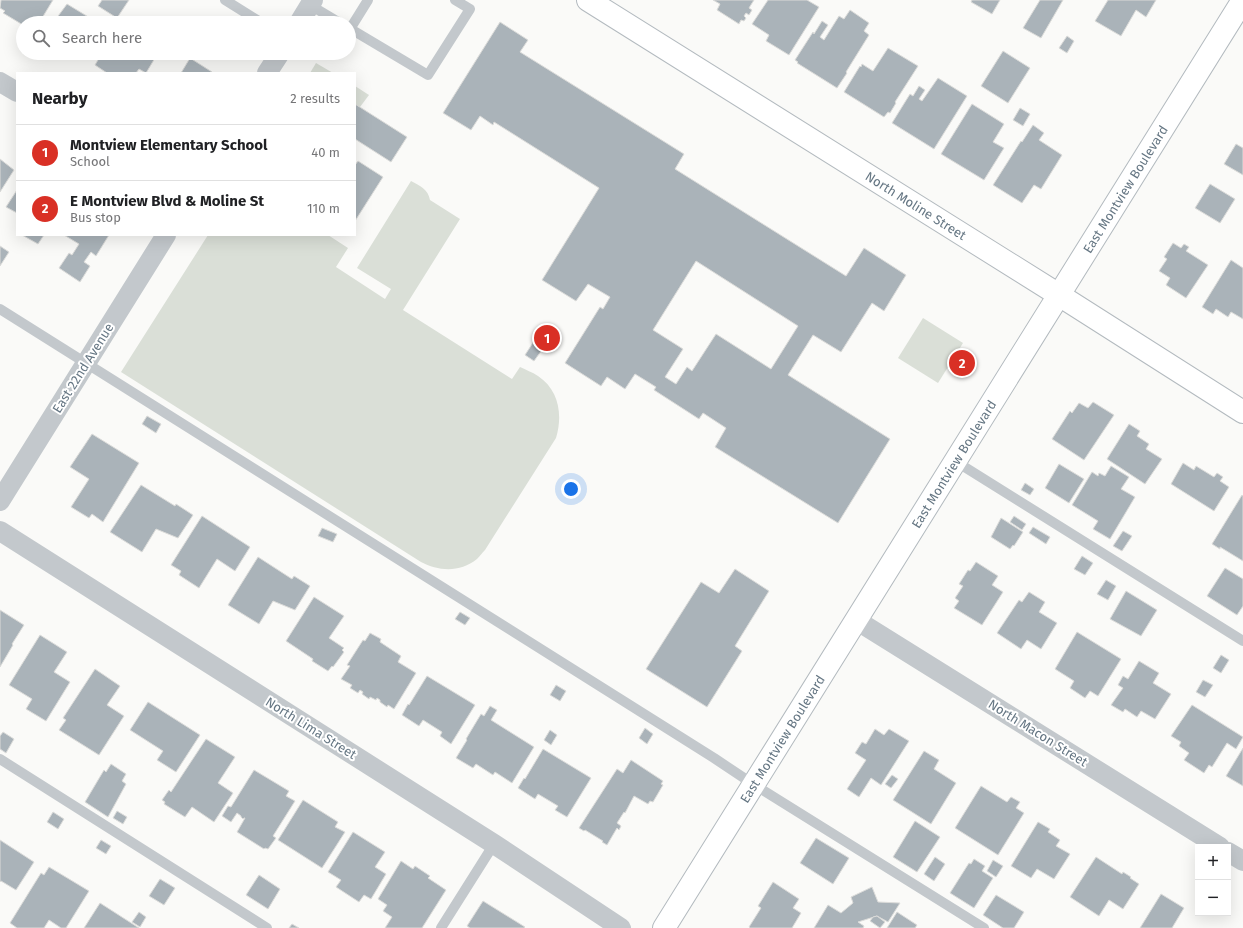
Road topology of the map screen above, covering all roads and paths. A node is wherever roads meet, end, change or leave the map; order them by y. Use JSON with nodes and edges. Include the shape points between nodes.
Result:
{"nodes":[{"id":1,"x":225,"y":0,"type":"edge"},
{"id":2,"x":368,"y":0,"type":"edge"},
{"id":3,"x":455,"y":0,"type":"edge"},
{"id":4,"x":588,"y":0,"type":"edge"},
{"id":5,"x":1243,"y":0,"type":"edge"},
{"id":6,"x":311,"y":2,"type":"edge"},
{"id":7,"x":251,"y":16,"type":"edge"},
{"id":8,"x":303,"y":16,"type":"edge"},
{"id":9,"x":330,"y":16,"type":"edge"},
{"id":10,"x":356,"y":18,"type":"edge"},
{"id":11,"x":356,"y":32,"type":"edge"},
{"id":12,"x":275,"y":60,"type":"edge"},
{"id":13,"x":268,"y":72,"type":"edge"},
{"id":14,"x":0,"y":82,"type":"edge"},
{"id":15,"x":16,"y":91,"type":"edge"},
{"id":16,"x":165,"y":236,"type":"edge"},
{"id":17,"x":1059,"y":295,"type":"junction"},
{"id":18,"x":0,"y":309,"type":"edge"},
{"id":19,"x":86,"y":363,"type":"junction"},
{"id":20,"x":1243,"y":412,"type":"edge"},
{"id":21,"x":955,"y":461,"type":"junction"},
{"id":22,"x":0,"y":501,"type":"edge"},
{"id":23,"x":0,"y":531,"type":"edge"},
{"id":24,"x":856,"y":620,"type":"junction"},
{"id":25,"x":1243,"y":642,"type":"edge"},
{"id":26,"x":0,"y":759,"type":"edge"},
{"id":27,"x":753,"y":784,"type":"junction"},
{"id":28,"x":494,"y":844,"type":"junction"},
{"id":29,"x":1215,"y":844,"type":"edge"},
{"id":30,"x":1231,"y":854,"type":"edge"},
{"id":31,"x":1243,"y":861,"type":"edge"},
{"id":32,"x":268,"y":928,"type":"edge"},
{"id":33,"x":441,"y":928,"type":"edge"},
{"id":34,"x":621,"y":928,"type":"edge"},
{"id":35,"x":664,"y":928,"type":"edge"},
{"id":36,"x":984,"y":928,"type":"edge"}],
"edges":[{"from":1,"to":7,"type":"lane"},
{"from":2,"to":10,"type":"lane"},
{"from":3,"to":11,"type":"lane","via":[[470,9],[428,75]]},
{"from":4,"to":17,"type":"main road","name":"North Moline Street"},
{"from":5,"to":17,"type":"main road","name":"East Montview Boulevard"},
{"from":6,"to":8,"type":"street"},
{"from":6,"to":9,"type":"lane"},
{"from":12,"to":13,"type":"street"},
{"from":14,"to":15,"type":"street"},
{"from":16,"to":19,"type":"street","name":"East 22nd Avenue"},
{"from":17,"to":20,"type":"main road","name":"North Moline Street"},
{"from":17,"to":21,"type":"main road","name":"East Montview Boulevard"},
{"from":18,"to":19,"type":"lane"},
{"from":19,"to":22,"type":"street","name":"East 22nd Avenue"},
{"from":19,"to":27,"type":"lane"},
{"from":21,"to":24,"type":"main road","name":"East Montview Boulevard"},
{"from":21,"to":25,"type":"lane"},
{"from":23,"to":28,"type":"street","name":"North Lima Street"},
{"from":24,"to":27,"type":"main road","name":"East Montview Boulevard"},
{"from":24,"to":29,"type":"street","name":"North Macon Street"},
{"from":26,"to":32,"type":"lane"},
{"from":27,"to":35,"type":"main road","name":"East Montview Boulevard"},
{"from":27,"to":36,"type":"lane"},
{"from":28,"to":33,"type":"lane"},
{"from":28,"to":34,"type":"street","name":"North Lima Street"},
{"from":30,"to":31,"type":"street"}]}
